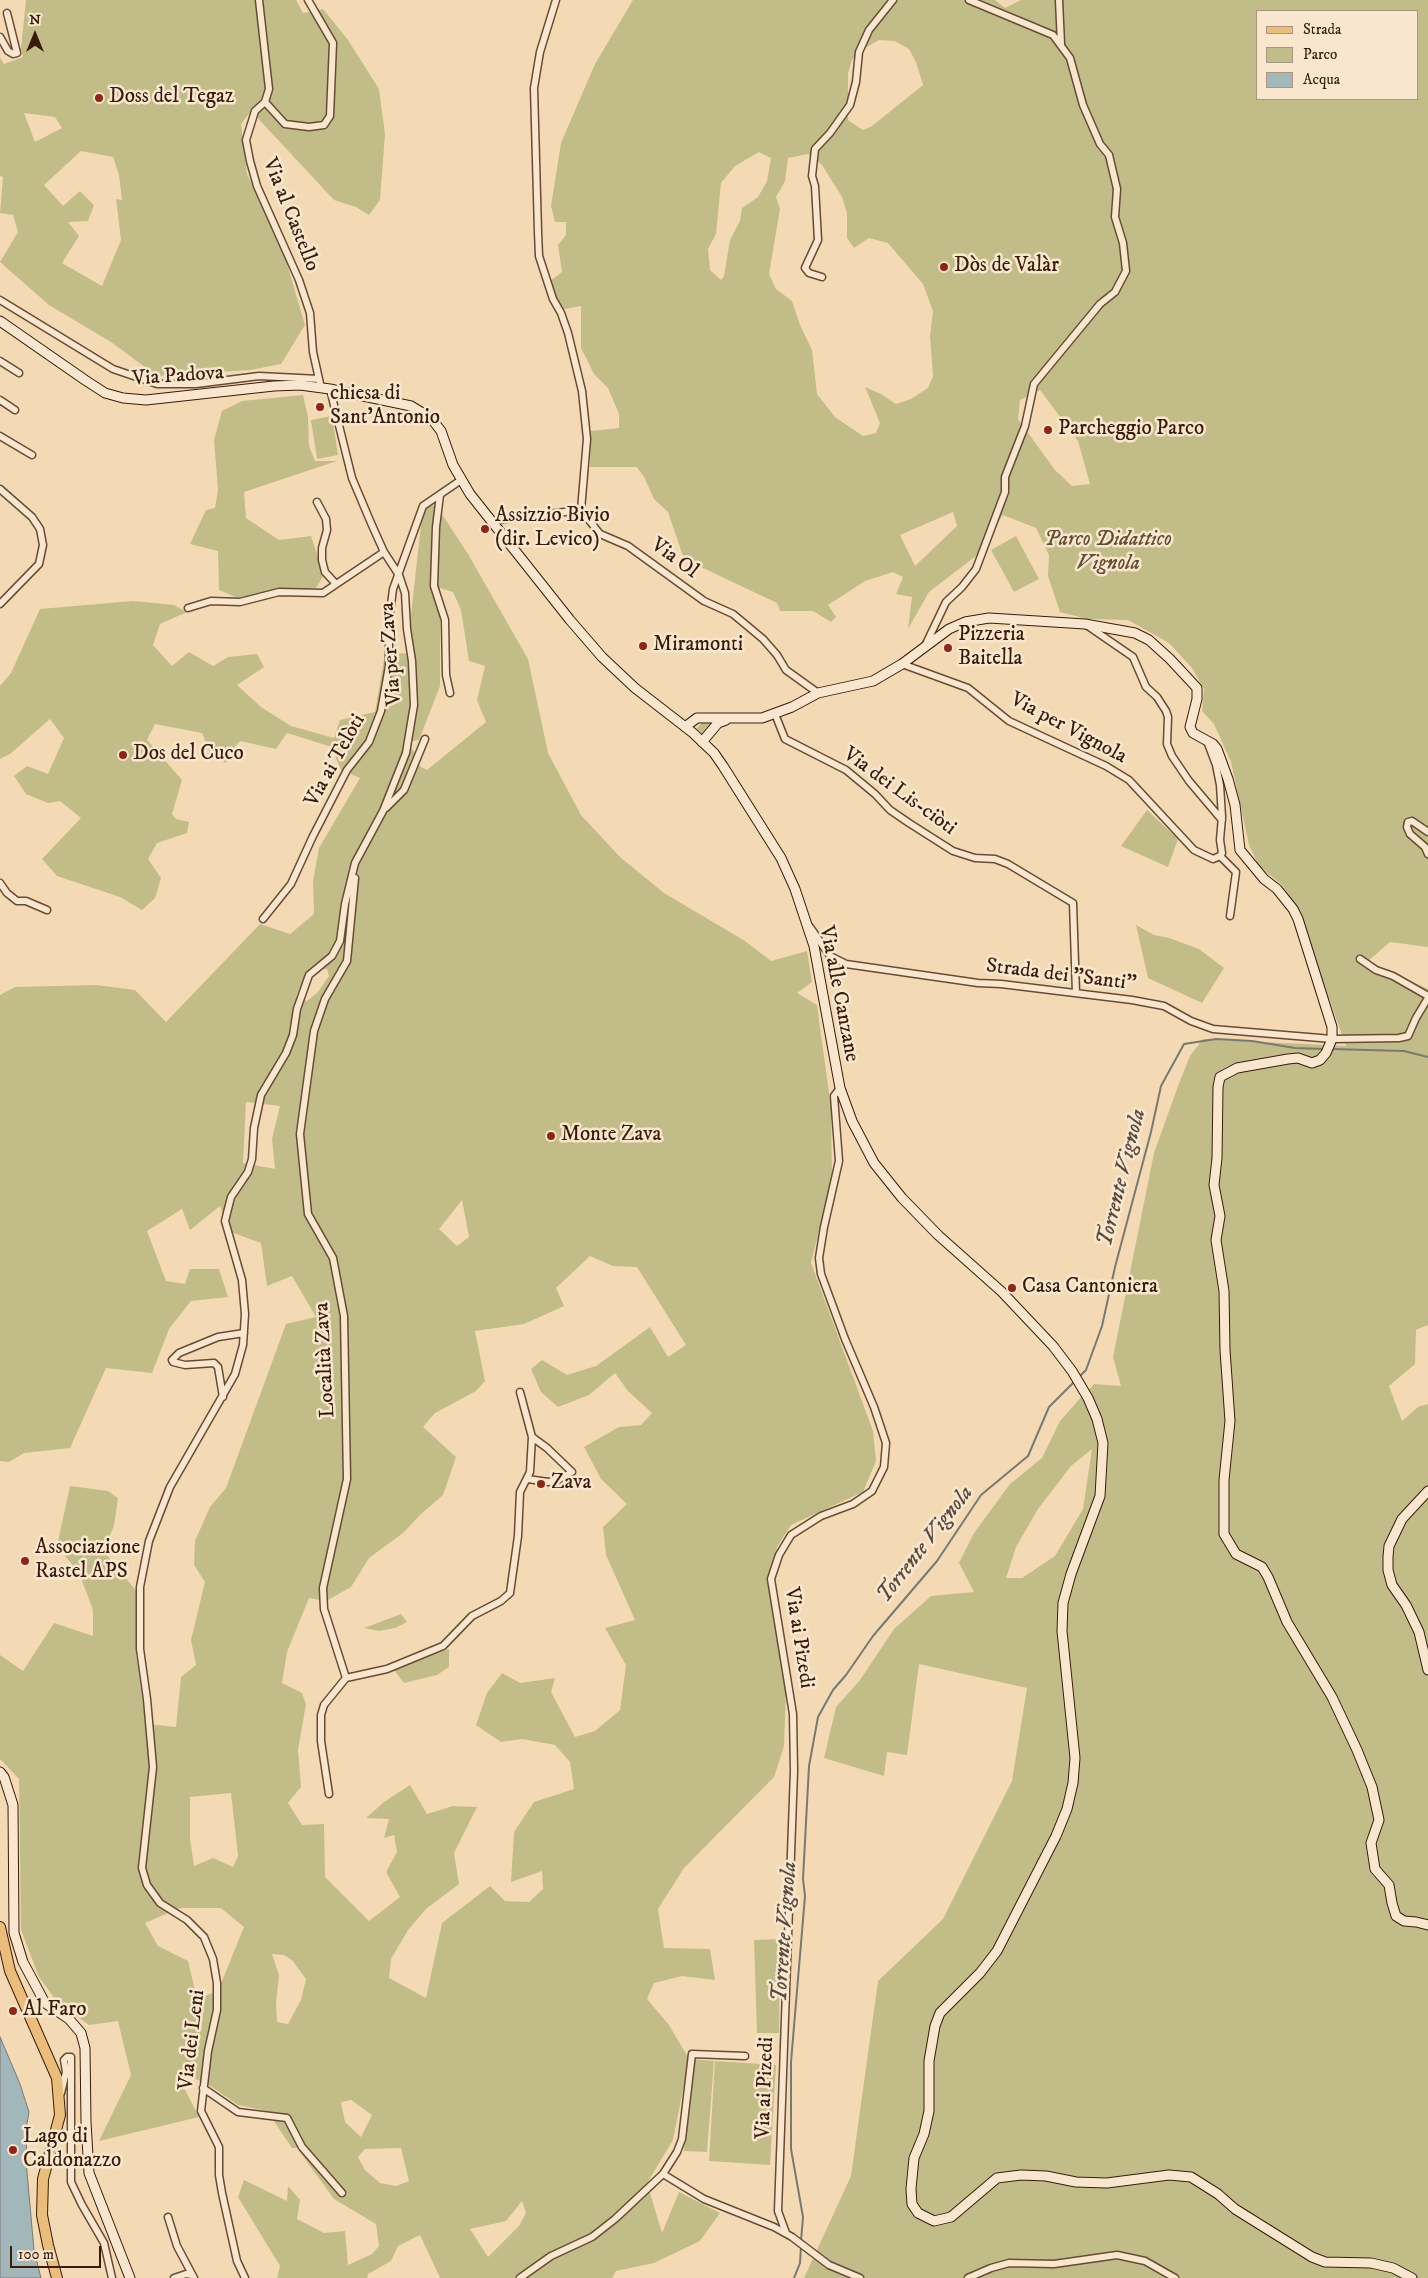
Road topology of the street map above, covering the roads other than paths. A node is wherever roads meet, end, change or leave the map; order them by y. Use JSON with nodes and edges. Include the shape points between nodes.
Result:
{"nodes":[{"id":1,"x":259,"y":0,"type":"edge"},
{"id":2,"x":308,"y":0,"type":"edge"},
{"id":3,"x":556,"y":0,"type":"edge"},
{"id":4,"x":893,"y":0,"type":"edge"},
{"id":5,"x":970,"y":0,"type":"edge"},
{"id":6,"x":1058,"y":0,"type":"edge"},
{"id":7,"x":7,"y":13,"type":"dead end"},
{"id":8,"x":0,"y":37,"type":"edge"},
{"id":9,"x":1061,"y":45,"type":"junction"},
{"id":10,"x":265,"y":102,"type":"junction"},
{"id":11,"x":822,"y":277,"type":"dead end"},
{"id":12,"x":0,"y":300,"type":"edge"},
{"id":13,"x":0,"y":321,"type":"edge"},
{"id":14,"x":0,"y":361,"type":"edge"},
{"id":15,"x":19,"y":373,"type":"dead end"},
{"id":16,"x":323,"y":385,"type":"junction"},
{"id":17,"x":0,"y":400,"type":"edge"},
{"id":18,"x":15,"y":410,"type":"dead end"},
{"id":19,"x":0,"y":436,"type":"edge"},
{"id":20,"x":32,"y":455,"type":"dead end"},
{"id":21,"x":461,"y":480,"type":"junction"},
{"id":22,"x":0,"y":489,"type":"edge"},
{"id":23,"x":440,"y":495,"type":"junction"},
{"id":24,"x":317,"y":502,"type":"dead end"},
{"id":25,"x":582,"y":510,"type":"junction"},
{"id":26,"x":491,"y":521,"type":"junction"},
{"id":27,"x":384,"y":552,"type":"junction"},
{"id":28,"x":399,"y":575,"type":"junction"},
{"id":29,"x":336,"y":584,"type":"junction"},
{"id":30,"x":0,"y":604,"type":"edge"},
{"id":31,"x":188,"y":608,"type":"dead end"},
{"id":32,"x":1085,"y":624,"type":"junction"},
{"id":33,"x":925,"y":647,"type":"junction"},
{"id":34,"x":902,"y":664,"type":"junction"},
{"id":35,"x":450,"y":693,"type":"dead end"},
{"id":36,"x":818,"y":693,"type":"junction"},
{"id":37,"x":775,"y":714,"type":"junction"},
{"id":38,"x":728,"y":718,"type":"junction"},
{"id":39,"x":685,"y":727,"type":"junction"},
{"id":40,"x":425,"y":738,"type":"dead end"},
{"id":41,"x":1207,"y":740,"type":"junction"},
{"id":42,"x":702,"y":742,"type":"junction"},
{"id":43,"x":383,"y":811,"type":"junction"},
{"id":44,"x":1222,"y":820,"type":"junction"},
{"id":45,"x":1428,"y":832,"type":"edge"},
{"id":46,"x":1428,"y":854,"type":"edge"},
{"id":47,"x":1220,"y":856,"type":"junction"},
{"id":48,"x":354,"y":870,"type":"junction"},
{"id":49,"x":0,"y":883,"type":"edge"},
{"id":50,"x":47,"y":910,"type":"dead end"},
{"id":51,"x":1230,"y":916,"type":"dead end"},
{"id":52,"x":805,"y":917,"type":"junction"},
{"id":53,"x":263,"y":919,"type":"dead end"},
{"id":54,"x":1360,"y":959,"type":"dead end"},
{"id":55,"x":1076,"y":993,"type":"junction"},
{"id":56,"x":1428,"y":997,"type":"edge"},
{"id":57,"x":1332,"y":1041,"type":"junction"},
{"id":58,"x":840,"y":1088,"type":"junction"},
{"id":59,"x":244,"y":1332,"type":"junction"},
{"id":60,"x":520,"y":1392,"type":"dead end"},
{"id":61,"x":223,"y":1397,"type":"junction"},
{"id":62,"x":532,"y":1437,"type":"junction"},
{"id":63,"x":528,"y":1479,"type":"junction"},
{"id":64,"x":1428,"y":1492,"type":"edge"},
{"id":65,"x":1428,"y":1670,"type":"edge"},
{"id":66,"x":346,"y":1678,"type":"junction"},
{"id":67,"x":0,"y":1772,"type":"edge"},
{"id":68,"x":328,"y":1794,"type":"dead end"},
{"id":69,"x":1428,"y":1925,"type":"edge"},
{"id":70,"x":0,"y":1927,"type":"edge"},
{"id":71,"x":745,"y":2056,"type":"dead end"},
{"id":72,"x":203,"y":2088,"type":"junction"},
{"id":73,"x":60,"y":2096,"type":"junction"},
{"id":74,"x":663,"y":2174,"type":"junction"},
{"id":75,"x":342,"y":2193,"type":"dead end"},
{"id":76,"x":168,"y":2217,"type":"dead end"},
{"id":77,"x":789,"y":2235,"type":"junction"},
{"id":78,"x":193,"y":2276,"type":"edge"},
{"id":79,"x":57,"y":2278,"type":"edge"},
{"id":80,"x":112,"y":2278,"type":"edge"},
{"id":81,"x":130,"y":2278,"type":"edge"},
{"id":82,"x":174,"y":2278,"type":"edge"},
{"id":83,"x":245,"y":2278,"type":"edge"},
{"id":84,"x":520,"y":2278,"type":"edge"},
{"id":85,"x":860,"y":2278,"type":"edge"},
{"id":86,"x":968,"y":2278,"type":"edge"},
{"id":87,"x":1175,"y":2278,"type":"edge"},
{"id":88,"x":1412,"y":2278,"type":"edge"}],
"edges":[{"from":1,"to":10,"type":"street","name":"Via al Castello","via":[[269,89]]},
{"from":2,"to":10,"type":"street","via":[[333,43],[330,116],[324,125],[284,124]]},
{"from":3,"to":25,"type":"street","via":[[540,52],[534,88],[539,256],[568,333],[582,391],[587,438]]},
{"from":4,"to":11,"type":"street","via":[[869,30],[859,52],[850,105],[815,150],[812,176],[818,240],[805,268],[809,273]]},
{"from":5,"to":9,"type":"street","via":[[1054,35]]},
{"from":6,"to":9,"type":"street"},
{"from":7,"to":8,"type":"street","via":[[18,53],[8,51]]},
{"from":9,"to":33,"type":"street","via":[[1070,58],[1083,105],[1108,156],[1118,189],[1115,217],[1123,243],[1126,271],[1115,292],[1100,304],[1034,384],[1025,426],[1005,477],[1005,492],[976,569],[946,602]]},
{"from":10,"to":16,"type":"street","name":"Via al Castello","via":[[254,111],[246,140],[250,161],[257,186],[299,280],[310,313],[313,352]]},
{"from":12,"to":16,"type":"street","via":[[113,369],[157,384],[196,384],[260,376]]},
{"from":13,"to":16,"type":"main road","name":"Via Padova","via":[[105,393],[123,398],[146,400],[274,386]]},
{"from":14,"to":15,"type":"street"},
{"from":16,"to":21,"type":"main road","name":"Via Padova","via":[[411,406],[432,418]]},
{"from":16,"to":27,"type":"street","name":"Via al Castello","via":[[352,478]]},
{"from":17,"to":18,"type":"street"},
{"from":19,"to":20,"type":"street"},
{"from":21,"to":23,"type":"street","name":"Via ai Telòti"},
{"from":21,"to":26,"type":"main road","name":"Via alle Canzane"},
{"from":22,"to":30,"type":"street","via":[[32,516],[40,529],[43,544],[39,564]]},
{"from":23,"to":28,"type":"street","name":"Via ai Telòti","via":[[423,506]]},
{"from":23,"to":35,"type":"street","via":[[434,586],[444,620],[446,675]]},
{"from":24,"to":29,"type":"street","via":[[328,530],[322,560],[326,572]]},
{"from":25,"to":26,"type":"street"},
{"from":25,"to":36,"type":"street","name":"Via Ol","via":[[600,534],[628,546],[704,601],[733,614],[763,639],[786,670]]},
{"from":26,"to":39,"type":"main road","name":"Via alle Canzane","via":[[602,657]]},
{"from":27,"to":28,"type":"street","name":"Via al Castello"},
{"from":27,"to":29,"type":"street"},
{"from":28,"to":43,"type":"street","name":"Via per Zava","via":[[405,593],[414,705],[406,753]]},
{"from":28,"to":53,"type":"street","name":"Via ai Telòti","via":[[393,589],[389,666],[381,712],[369,742],[347,770],[291,884]]},
{"from":29,"to":31,"type":"street","via":[[323,593],[279,592],[240,602],[211,601]]},
{"from":32,"to":33,"type":"main road","via":[[990,618],[949,628]]},
{"from":32,"to":41,"type":"main road","via":[[1135,633],[1149,640],[1170,659],[1197,688],[1190,727],[1193,733]]},
{"from":32,"to":44,"type":"street","via":[[1133,657],[1146,687],[1166,710],[1167,744],[1172,756]]},
{"from":33,"to":34,"type":"main road"},
{"from":34,"to":36,"type":"main road","via":[[873,681]]},
{"from":34,"to":47,"type":"street","name":"Via per Vignola","via":[[968,688],[1009,721],[1122,775],[1194,850],[1213,859]]},
{"from":36,"to":37,"type":"main road"},
{"from":37,"to":38,"type":"main road","via":[[754,719]]},
{"from":37,"to":55,"type":"street","name":"Via dei Lis-ciòti","via":[[785,739],[846,770],[890,810],[953,851],[1008,864],[1073,903]]},
{"from":38,"to":39,"type":"main road","via":[[697,718]]},
{"from":38,"to":42,"type":"main road","via":[[718,723]]},
{"from":39,"to":42,"type":"main road","name":"Via alle Canzane"},
{"from":40,"to":43,"type":"street","via":[[404,790]]},
{"from":41,"to":44,"type":"street","via":[[1216,765]]},
{"from":41,"to":57,"type":"main road","via":[[1217,749],[1228,779],[1240,850],[1264,879],[1277,889],[1298,918],[1332,1027]]},
{"from":42,"to":52,"type":"main road","name":"Via alle Canzane","via":[[723,766],[781,858]]},
{"from":43,"to":48,"type":"street","name":"Via per Zava"},
{"from":44,"to":47,"type":"street"},
{"from":45,"to":46,"type":"street","via":[[1412,821],[1408,822],[1410,834]]},
{"from":47,"to":51,"type":"street","via":[[1236,872]]},
{"from":48,"to":59,"type":"street","name":"Via per Zava","via":[[340,941],[332,956],[310,975],[303,990],[286,1053],[261,1095],[252,1159],[248,1172],[231,1197],[225,1221],[242,1280]]},
{"from":48,"to":66,"type":"street","name":"Località Zava","via":[[356,880],[347,961],[326,999],[314,1031],[300,1134],[308,1214],[333,1258],[344,1316],[347,1479],[323,1588],[324,1609]]},
{"from":49,"to":50,"type":"street","via":[[6,893],[17,901],[26,901]]},
{"from":52,"to":55,"type":"street","name":"Strada dei \"Santi\"","via":[[830,956],[846,964]]},
{"from":52,"to":58,"type":"main road","name":"Via alle Canzane","via":[[814,946]]},
{"from":54,"to":56,"type":"street"},
{"from":55,"to":57,"type":"street","name":"Strada dei \"Santi\"","via":[[1164,1006],[1213,1029]]},
{"from":56,"to":57,"type":"street","name":"Strada dei \"Santi\"","via":[[1408,1036]]},
{"from":57,"to":69,"type":"main road","via":[[1320,1060],[1312,1063],[1298,1058],[1237,1068],[1220,1077],[1218,1086],[1214,1186],[1220,1216],[1216,1240],[1224,1291],[1230,1421],[1224,1480],[1224,1534],[1236,1554],[1262,1567],[1287,1622],[1332,1697],[1357,1750],[1372,1787],[1379,1820],[1371,1843],[1375,1869],[1389,1885],[1396,1916],[1404,1921]]},
{"from":58,"to":77,"type":"street","name":"Via ai Pizedi","via":[[834,1096],[839,1161],[824,1227],[821,1274],[886,1443],[884,1467],[872,1491],[791,1535],[779,1554],[772,1579],[793,1714],[794,1771],[778,2211]]},
{"from":58,"to":88,"type":"main road","name":"Via alle Canzane","via":[[852,1121],[874,1163],[902,1198],[1002,1292],[1072,1371],[1098,1419],[1103,1443],[1100,1496],[1070,1574],[1063,1603],[1062,1631],[1075,1758],[1067,1809],[997,1951],[940,2013],[929,2062],[929,2111],[914,2158],[912,2204],[918,2212],[934,2221],[951,2217],[997,2178],[1046,2176],[1076,2182],[1108,2183],[1169,2175],[1191,2177],[1312,2258],[1325,2262],[1371,2263],[1392,2268]]},
{"from":59,"to":61,"type":"street","name":"Via dei Leni","via":[[235,1374]]},
{"from":59,"to":61,"type":"street","via":[[210,1340],[179,1353],[172,1360],[184,1365],[214,1363],[218,1367]]},
{"from":60,"to":62,"type":"street"},
{"from":61,"to":72,"type":"street","name":"Via dei Leni","via":[[170,1487],[149,1541],[140,1587],[140,1649],[153,1767],[142,1856],[147,1885],[160,1903],[187,1920],[204,1937],[213,1960],[217,1983],[216,2010]]},
{"from":62,"to":63,"type":"street"},
{"from":62,"to":63,"type":"street","via":[[572,1472],[548,1482]]},
{"from":63,"to":66,"type":"street","via":[[520,1492],[510,1593],[472,1616],[443,1646],[387,1669]]},
{"from":64,"to":65,"type":"main road","via":[[1402,1519],[1389,1546],[1388,1557],[1392,1585],[1406,1604],[1419,1632]]},
{"from":66,"to":68,"type":"street","via":[[324,1705],[321,1715]]},
{"from":67,"to":81,"type":"main road","via":[[13,1805],[14,1933],[23,1962],[45,2004],[69,2019],[81,2033],[85,2048],[89,2172]]},
{"from":70,"to":73,"type":"main road","via":[[10,1971],[53,2064]]},
{"from":71,"to":74,"type":"street","via":[[691,2055],[682,2139]]},
{"from":72,"to":75,"type":"street","via":[[238,2112],[287,2118],[302,2148]]},
{"from":72,"to":83,"type":"street","name":"Via dei Leni","via":[[201,2111],[219,2147],[222,2193],[237,2261]]},
{"from":73,"to":79,"type":"main road","via":[[57,2132],[43,2179],[42,2215]]},
{"from":73,"to":80,"type":"street","via":[[66,2072],[64,2060],[71,2057],[71,2182],[104,2243]]},
{"from":74,"to":77,"type":"street","via":[[704,2199]]},
{"from":74,"to":84,"type":"street","via":[[592,2237],[551,2256]]},
{"from":76,"to":78,"type":"street","via":[[177,2246]]},
{"from":77,"to":85,"type":"street","via":[[829,2266]]},
{"from":78,"to":82,"type":"street","via":[[186,2274]]},
{"from":86,"to":87,"type":"street","via":[[1009,2263],[1054,2264],[1117,2255],[1145,2260]]}]}
